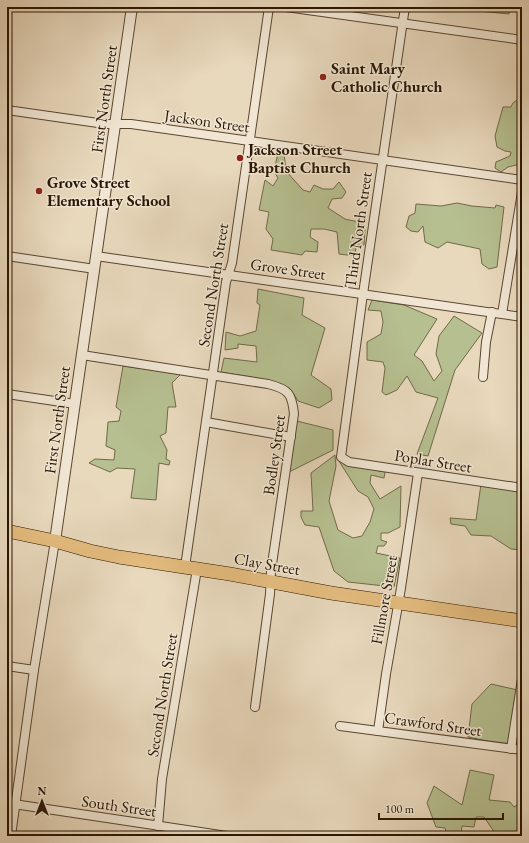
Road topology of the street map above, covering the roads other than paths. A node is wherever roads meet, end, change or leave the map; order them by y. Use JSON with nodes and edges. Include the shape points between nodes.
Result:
{"nodes":[{"id":1,"x":132,"y":7,"type":"edge"},
{"id":2,"x":269,"y":7,"type":"edge"},
{"id":3,"x":286,"y":7,"type":"edge"},
{"id":4,"x":405,"y":7,"type":"edge"},
{"id":5,"x":402,"y":24,"type":"junction"},
{"id":6,"x":522,"y":40,"type":"edge"},
{"id":7,"x":7,"y":110,"type":"edge"},
{"id":8,"x":116,"y":124,"type":"junction"},
{"id":9,"x":249,"y":141,"type":"junction"},
{"id":10,"x":382,"y":160,"type":"junction"},
{"id":11,"x":522,"y":180,"type":"edge"},
{"id":12,"x":522,"y":192,"type":"edge"},
{"id":13,"x":7,"y":256,"type":"edge"},
{"id":14,"x":96,"y":256,"type":"junction"},
{"id":15,"x":94,"y":269,"type":"junction"},
{"id":16,"x":229,"y":274,"type":"junction"},
{"id":17,"x":363,"y":294,"type":"junction"},
{"id":18,"x":492,"y":312,"type":"junction"},
{"id":19,"x":502,"y":314,"type":"junction"},
{"id":20,"x":522,"y":317,"type":"edge"},
{"id":21,"x":82,"y":355,"type":"junction"},
{"id":22,"x":213,"y":375,"type":"junction"},
{"id":23,"x":483,"y":377,"type":"dead end"},
{"id":24,"x":7,"y":394,"type":"edge"},
{"id":25,"x":75,"y":404,"type":"junction"},
{"id":26,"x":206,"y":422,"type":"junction"},
{"id":27,"x":291,"y":437,"type":"junction"},
{"id":28,"x":341,"y":457,"type":"joint"},
{"id":29,"x":418,"y":473,"type":"junction"},
{"id":30,"x":522,"y":488,"type":"edge"},
{"id":31,"x":7,"y":531,"type":"edge"},
{"id":32,"x":55,"y":541,"type":"junction"},
{"id":33,"x":191,"y":568,"type":"junction"},
{"id":34,"x":271,"y":583,"type":"junction"},
{"id":35,"x":398,"y":603,"type":"junction"},
{"id":36,"x":522,"y":621,"type":"edge"},
{"id":37,"x":7,"y":666,"type":"edge"},
{"id":38,"x":34,"y":670,"type":"junction"},
{"id":39,"x":522,"y":679,"type":"edge"},
{"id":40,"x":255,"y":707,"type":"dead end"},
{"id":41,"x":340,"y":726,"type":"dead end"},
{"id":42,"x":378,"y":731,"type":"junction"},
{"id":43,"x":511,"y":749,"type":"junction"},
{"id":44,"x":522,"y":750,"type":"edge"},
{"id":45,"x":11,"y":804,"type":"edge"},
{"id":46,"x":158,"y":826,"type":"junction"},
{"id":47,"x":11,"y":836,"type":"edge"},
{"id":48,"x":228,"y":836,"type":"edge"}],
"edges":[{"from":1,"to":8,"type":"street","name":"First North Street"},
{"from":2,"to":9,"type":"street","name":"Second North Street"},
{"from":3,"to":5,"type":"street"},
{"from":4,"to":5,"type":"street","name":"Third North Street"},
{"from":5,"to":6,"type":"street"},
{"from":5,"to":10,"type":"street","name":"Third North Street"},
{"from":7,"to":8,"type":"street","name":"Jackson Street"},
{"from":8,"to":9,"type":"street","name":"Jackson Street"},
{"from":8,"to":14,"type":"street","name":"First North Street"},
{"from":9,"to":10,"type":"street","name":"Jackson Street"},
{"from":9,"to":16,"type":"street","name":"Second North Street"},
{"from":10,"to":11,"type":"street","name":"Jackson Street"},
{"from":10,"to":17,"type":"street","name":"Third North Street"},
{"from":12,"to":19,"type":"street"},
{"from":13,"to":15,"type":"street"},
{"from":14,"to":15,"type":"street","name":"First North Street"},
{"from":14,"to":16,"type":"street","name":"Grove Street"},
{"from":15,"to":21,"type":"street","name":"First North Street"},
{"from":16,"to":17,"type":"street","name":"Grove Street"},
{"from":16,"to":22,"type":"street","name":"Second North Street"},
{"from":17,"to":18,"type":"street","name":"Grove Street"},
{"from":17,"to":28,"type":"street","name":"Third North Street"},
{"from":18,"to":19,"type":"street","name":"Grove Street"},
{"from":18,"to":23,"type":"street"},
{"from":19,"to":20,"type":"street","name":"Grove Street"},
{"from":21,"to":22,"type":"street","name":"Bodley Street"},
{"from":21,"to":25,"type":"street","name":"First North Street"},
{"from":22,"to":26,"type":"street","name":"Second North Street"},
{"from":22,"to":27,"type":"street","name":"Bodley Street","via":[[268,384],[286,390],[292,397],[293,404]]},
{"from":24,"to":25,"type":"street"},
{"from":25,"to":32,"type":"street","name":"First North Street"},
{"from":26,"to":27,"type":"street"},
{"from":26,"to":33,"type":"street","name":"Second North Street"},
{"from":27,"to":34,"type":"street","name":"Bodley Street"},
{"from":28,"to":29,"type":"street","name":"Poplar Street","via":[[349,462]]},
{"from":29,"to":30,"type":"street","name":"Poplar Street"},
{"from":29,"to":35,"type":"street","name":"Fillmore Street"},
{"from":31,"to":32,"type":"main road","name":"Clay Street"},
{"from":32,"to":33,"type":"main road","name":"Clay Street","via":[[119,558]]},
{"from":32,"to":38,"type":"street","name":"First North Street"},
{"from":33,"to":34,"type":"main road","name":"Clay Street"},
{"from":33,"to":46,"type":"street","name":"Second North Street"},
{"from":34,"to":35,"type":"main road","name":"Clay Street"},
{"from":34,"to":40,"type":"street","name":"Bodley Street"},
{"from":35,"to":36,"type":"main road","name":"Clay Street"},
{"from":35,"to":42,"type":"street","name":"Fillmore Street"},
{"from":37,"to":38,"type":"street"},
{"from":38,"to":45,"type":"street","name":"First North Street"},
{"from":39,"to":43,"type":"street"},
{"from":41,"to":42,"type":"street","name":"Crawford Street"},
{"from":42,"to":43,"type":"street","name":"Crawford Street"},
{"from":43,"to":44,"type":"street","name":"Crawford Street"},
{"from":45,"to":46,"type":"street","name":"South Street"},
{"from":45,"to":47,"type":"street","name":"First North Street"},
{"from":46,"to":48,"type":"street","name":"South Street"}]}
